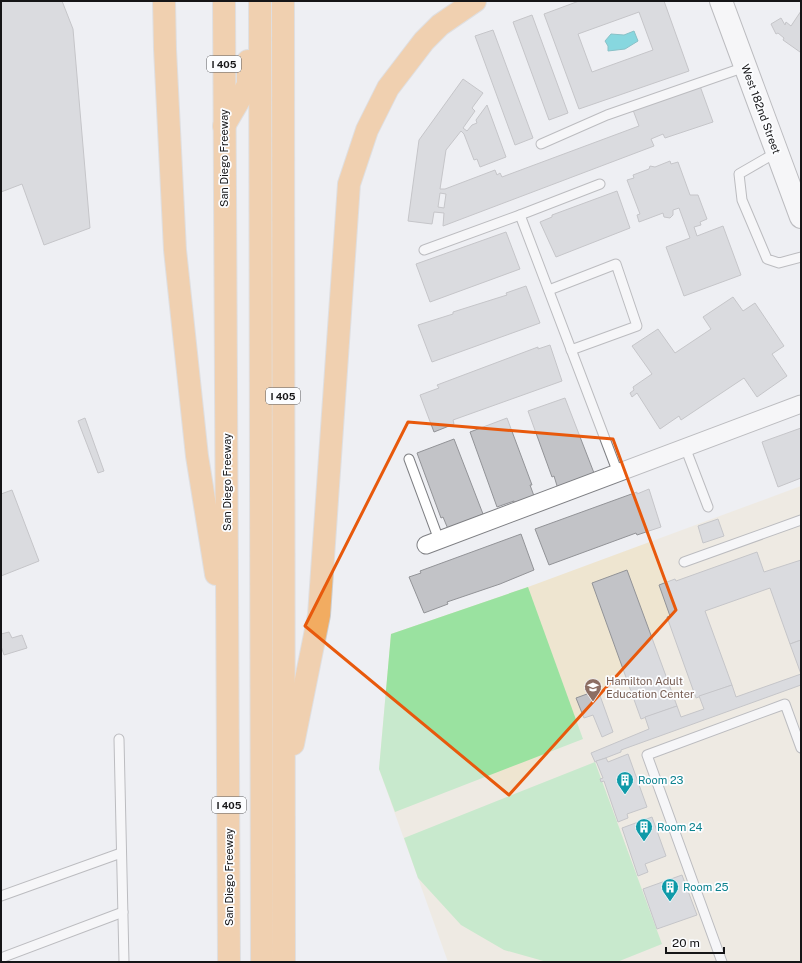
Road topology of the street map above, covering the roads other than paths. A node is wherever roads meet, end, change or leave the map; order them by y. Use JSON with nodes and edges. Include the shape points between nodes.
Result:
{"nodes":[{"id":1,"x":164,"y":1,"type":"edge"},
{"id":2,"x":224,"y":1,"type":"edge"},
{"id":3,"x":248,"y":1,"type":"edge"},
{"id":4,"x":260,"y":1,"type":"edge"},
{"id":5,"x":283,"y":1,"type":"edge"},
{"id":6,"x":475,"y":1,"type":"edge"},
{"id":7,"x":721,"y":1,"type":"edge"},
{"id":8,"x":745,"y":67,"type":"junction"},
{"id":9,"x":224,"y":127,"type":"junction"},
{"id":10,"x":541,"y":144,"type":"dead end"},
{"id":11,"x":777,"y":152,"type":"junction"},
{"id":12,"x":600,"y":184,"type":"dead end"},
{"id":13,"x":520,"y":215,"type":"junction"},
{"id":14,"x":801,"y":217,"type":"edge"},
{"id":15,"x":424,"y":250,"type":"dead end"},
{"id":16,"x":801,"y":257,"type":"edge"},
{"id":17,"x":549,"y":290,"type":"junction"},
{"id":18,"x":571,"y":350,"type":"junction"},
{"id":19,"x":801,"y":404,"type":"edge"},
{"id":20,"x":685,"y":447,"type":"junction"},
{"id":21,"x":409,"y":459,"type":"dead end"},
{"id":22,"x":618,"y":473,"type":"junction"},
{"id":23,"x":708,"y":507,"type":"dead end"},
{"id":24,"x":801,"y":520,"type":"edge"},
{"id":25,"x":432,"y":542,"type":"joint"},
{"id":26,"x":684,"y":562,"type":"dead end"},
{"id":27,"x":229,"y":648,"type":"junction"},
{"id":28,"x":119,"y":739,"type":"dead end"},
{"id":29,"x":801,"y":748,"type":"edge"},
{"id":30,"x":283,"y":790,"type":"junction"},
{"id":31,"x":122,"y":853,"type":"junction"},
{"id":32,"x":1,"y":896,"type":"edge"},
{"id":33,"x":123,"y":912,"type":"junction"},
{"id":34,"x":1,"y":958,"type":"edge"},
{"id":35,"x":124,"y":962,"type":"edge"},
{"id":36,"x":229,"y":962,"type":"edge"},
{"id":37,"x":262,"y":962,"type":"edge"},
{"id":38,"x":284,"y":962,"type":"edge"},
{"id":39,"x":722,"y":962,"type":"edge"}],
"edges":[{"from":1,"to":27,"type":"highway","via":[[175,250],[197,456]]},
{"from":2,"to":9,"type":"highway","name":"San Diego Freeway","number":"I 405"},
{"from":3,"to":9,"type":"highway","via":[[248,85]]},
{"from":4,"to":37,"type":"highway"},
{"from":5,"to":30,"type":"highway","number":"I 405"},
{"from":6,"to":30,"type":"highway","via":[[440,25],[424,41],[388,88],[366,130],[349,184],[319,615]]},
{"from":7,"to":8,"type":"main road","name":"West 182nd Street"},
{"from":8,"to":10,"type":"lane","via":[[607,115]]},
{"from":8,"to":11,"type":"main road","name":"West 182nd Street"},
{"from":9,"to":27,"type":"highway","name":"San Diego Freeway","number":"I 405"},
{"from":11,"to":14,"type":"main road","name":"West 182nd Street"},
{"from":11,"to":16,"type":"lane","via":[[739,174],[742,200],[767,259],[778,263]]},
{"from":12,"to":13,"type":"lane"},
{"from":13,"to":15,"type":"lane"},
{"from":13,"to":17,"type":"lane"},
{"from":17,"to":18,"type":"lane"},
{"from":17,"to":18,"type":"lane","via":[[616,264],[637,326]]},
{"from":18,"to":22,"type":"lane"},
{"from":19,"to":20,"type":"street"},
{"from":20,"to":22,"type":"street"},
{"from":20,"to":23,"type":"lane"},
{"from":21,"to":25,"type":"lane"},
{"from":22,"to":25,"type":"street"},
{"from":24,"to":26,"type":"lane"},
{"from":27,"to":36,"type":"highway","name":"San Diego Freeway","number":"I 405"},
{"from":28,"to":31,"type":"lane"},
{"from":29,"to":39,"type":"lane","via":[[785,704],[647,754]]},
{"from":30,"to":38,"type":"highway","number":"I 405"},
{"from":31,"to":32,"type":"lane"},
{"from":31,"to":33,"type":"lane"},
{"from":33,"to":34,"type":"lane"},
{"from":33,"to":35,"type":"lane"}]}
